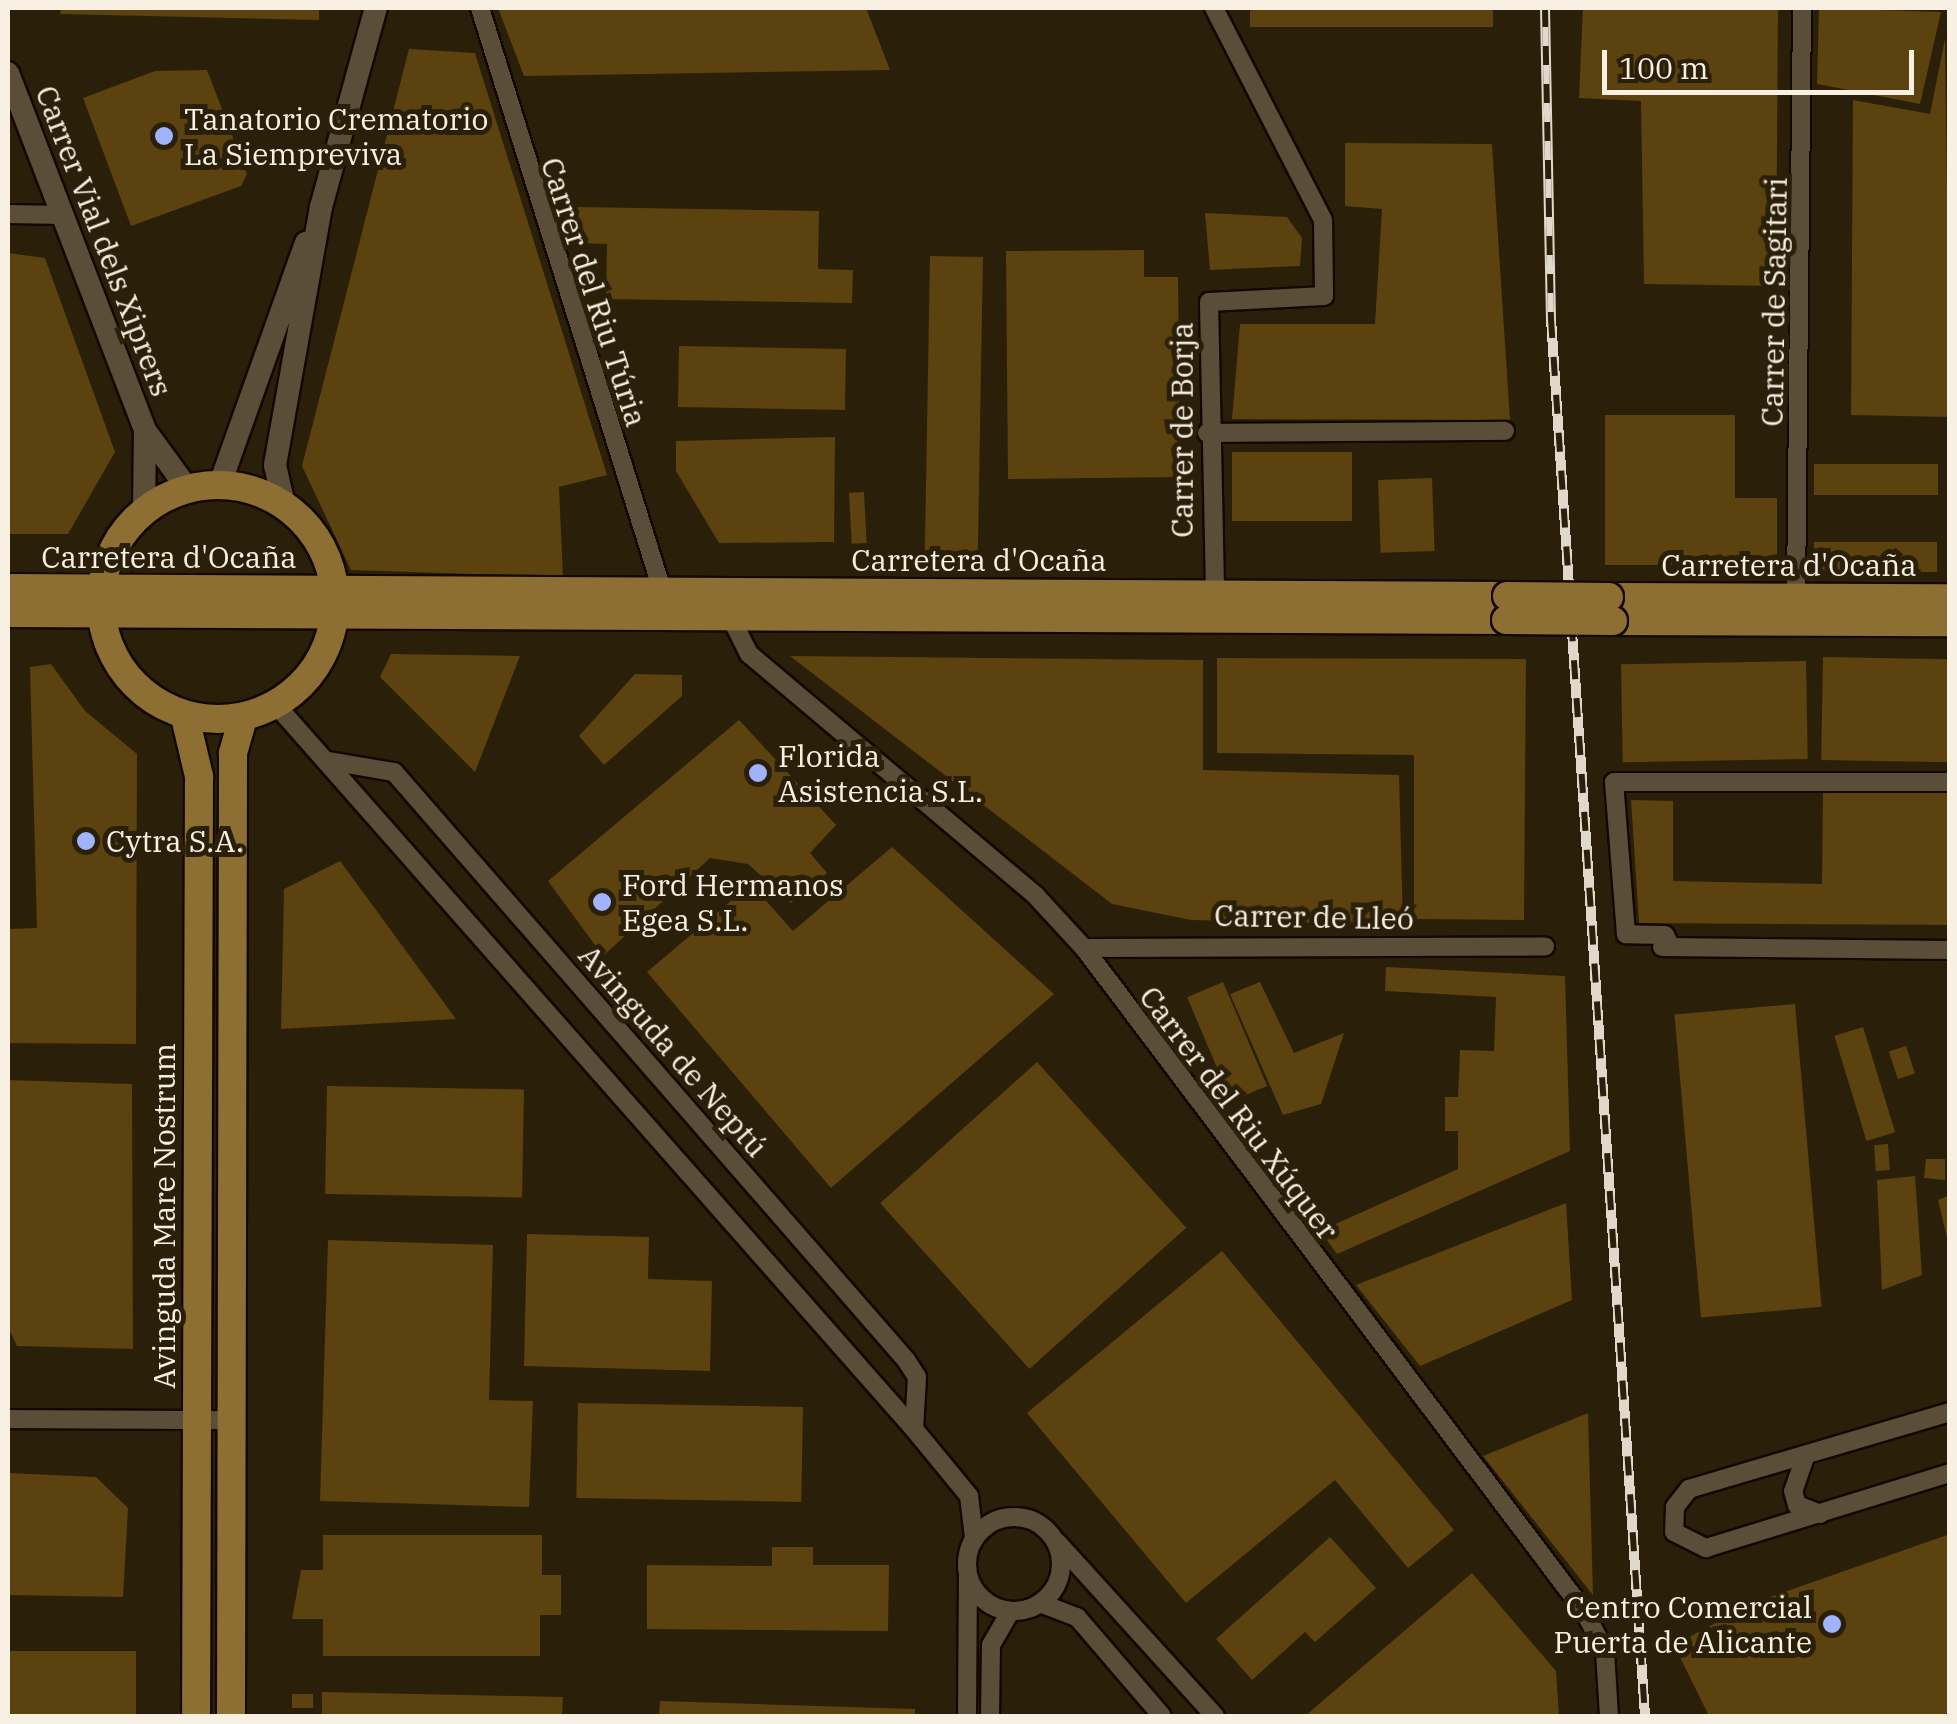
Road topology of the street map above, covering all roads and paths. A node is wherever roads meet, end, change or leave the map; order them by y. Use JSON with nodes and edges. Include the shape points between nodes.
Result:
{"nodes":[{"id":1,"x":376,"y":8,"type":"edge"},
{"id":2,"x":480,"y":8,"type":"edge"},
{"id":3,"x":1214,"y":8,"type":"edge"},
{"id":4,"x":1802,"y":8,"type":"edge"},
{"id":5,"x":8,"y":73,"type":"edge"},
{"id":6,"x":321,"y":207,"type":"junction"},
{"id":7,"x":8,"y":214,"type":"edge"},
{"id":8,"x":62,"y":215,"type":"junction"},
{"id":9,"x":145,"y":430,"type":"junction"},
{"id":10,"x":1505,"y":431,"type":"dead end"},
{"id":11,"x":1207,"y":433,"type":"junction"},
{"id":12,"x":220,"y":484,"type":"junction"},
{"id":13,"x":187,"y":488,"type":"junction"},
{"id":14,"x":284,"y":505,"type":"junction"},
{"id":15,"x":144,"y":510,"type":"junction"},
{"id":16,"x":8,"y":588,"type":"edge"},
{"id":17,"x":662,"y":590,"type":"junction"},
{"id":18,"x":1210,"y":594,"type":"junction"},
{"id":19,"x":1796,"y":597,"type":"junction"},
{"id":20,"x":1950,"y":598,"type":"edge"},
{"id":21,"x":49,"y":601,"type":"junction"},
{"id":22,"x":104,"y":601,"type":"junction"},
{"id":23,"x":333,"y":602,"type":"junction"},
{"id":24,"x":1506,"y":608,"type":"junction"},
{"id":25,"x":1611,"y":609,"type":"junction"},
{"id":26,"x":8,"y":613,"type":"edge"},
{"id":27,"x":730,"y":616,"type":"junction"},
{"id":28,"x":1233,"y":619,"type":"junction"},
{"id":29,"x":1950,"y":622,"type":"edge"},
{"id":30,"x":277,"y":706,"type":"junction"},
{"id":31,"x":185,"y":718,"type":"junction"},
{"id":32,"x":244,"y":718,"type":"junction"},
{"id":33,"x":330,"y":761,"type":"junction"},
{"id":34,"x":1950,"y":782,"type":"edge"},
{"id":35,"x":1545,"y":946,"type":"dead end"},
{"id":36,"x":1084,"y":948,"type":"junction"},
{"id":37,"x":1950,"y":950,"type":"edge"},
{"id":38,"x":1950,"y":1412,"type":"edge"},
{"id":39,"x":8,"y":1419,"type":"edge"},
{"id":40,"x":196,"y":1420,"type":"junction"},
{"id":41,"x":232,"y":1420,"type":"junction"},
{"id":42,"x":914,"y":1429,"type":"junction"},
{"id":43,"x":1805,"y":1456,"type":"junction"},
{"id":44,"x":1950,"y":1473,"type":"edge"},
{"id":45,"x":1820,"y":1514,"type":"junction"},
{"id":46,"x":974,"y":1538,"type":"junction"},
{"id":47,"x":1054,"y":1539,"type":"junction"},
{"id":48,"x":968,"y":1576,"type":"junction"},
{"id":49,"x":1040,"y":1603,"type":"junction"},
{"id":50,"x":1011,"y":1611,"type":"junction"},
{"id":51,"x":196,"y":1716,"type":"edge"},
{"id":52,"x":230,"y":1716,"type":"edge"},
{"id":53,"x":968,"y":1716,"type":"edge"},
{"id":54,"x":990,"y":1716,"type":"edge"},
{"id":55,"x":1162,"y":1716,"type":"edge"},
{"id":56,"x":1215,"y":1716,"type":"edge"},
{"id":57,"x":1609,"y":1716,"type":"edge"}],
"edges":[{"from":1,"to":6,"type":"street"},
{"from":2,"to":17,"type":"street","name":"Carrer del Riu Túria","via":[[594,393],[659,556]]},
{"from":3,"to":11,"type":"street","name":"Carrer de Borja","via":[[1323,220],[1324,296],[1209,302]]},
{"from":4,"to":19,"type":"street","name":"Carrer de Sagitari"},
{"from":5,"to":8,"type":"street","name":"Carrer Vial dels Xiprers"},
{"from":6,"to":12,"type":"street"},
{"from":6,"to":14,"type":"street","via":[[276,452]]},
{"from":7,"to":8,"type":"street"},
{"from":8,"to":9,"type":"street","name":"Carrer Vial dels Xiprers"},
{"from":9,"to":13,"type":"street","name":"Carrer Vial dels Xiprers"},
{"from":9,"to":15,"type":"street","name":"Carrer Vial dels Xiprers"},
{"from":10,"to":11,"type":"street"},
{"from":11,"to":18,"type":"street","name":"Carrer de Borja"},
{"from":12,"to":13,"type":"main road"},
{"from":12,"to":14,"type":"main road"},
{"from":13,"to":15,"type":"main road"},
{"from":14,"to":23,"type":"main road","via":[[315,537]]},
{"from":15,"to":22,"type":"main road","via":[[115,544]]},
{"from":16,"to":21,"type":"main road","name":"Carretera d'Ocaña"},
{"from":17,"to":18,"type":"main road","name":"Carretera d'Ocaña"},
{"from":17,"to":23,"type":"main road","name":"Carretera d'Ocaña"},
{"from":18,"to":24,"type":"main road","name":"Carretera d'Ocaña"},
{"from":18,"to":28,"type":"street"},
{"from":19,"to":20,"type":"main road","name":"Carretera d'Ocaña"},
{"from":19,"to":25,"type":"main road","name":"Carretera d'Ocaña"},
{"from":21,"to":22,"type":"main road","name":"Carretera d'Ocaña"},
{"from":21,"to":26,"type":"main road","name":"Carretera d'Ocaña"},
{"from":22,"to":23,"type":"main road","name":"Carretera d'Ocaña"},
{"from":22,"to":31,"type":"main road","via":[[124,674]]},
{"from":23,"to":27,"type":"main road","name":"Carretera d'Ocaña"},
{"from":23,"to":30,"type":"main road","via":[[317,668]]},
{"from":24,"to":25,"type":"main road","name":"Carretera d'Ocaña","bridge":true},
{"from":24,"to":28,"type":"main road","name":"Carretera d'Ocaña"},
{"from":25,"to":29,"type":"main road","name":"Carretera d'Ocaña"},
{"from":27,"to":28,"type":"main road","name":"Carretera d'Ocaña"},
{"from":27,"to":36,"type":"street","name":"Carrer del Riu Xúquer","via":[[748,654]]},
{"from":30,"to":32,"type":"main road"},
{"from":30,"to":33,"type":"street"},
{"from":31,"to":32,"type":"main road"},
{"from":31,"to":40,"type":"main road","name":"Avinguda Mare Nostrum","via":[[198,776]]},
{"from":32,"to":41,"type":"main road","via":[[233,753]]},
{"from":33,"to":42,"type":"street"},
{"from":33,"to":42,"type":"street","name":"Avinguda de Neptú","via":[[394,772],[906,1360],[917,1378]]},
{"from":34,"to":37,"type":"street","via":[[1614,782],[1626,934],[1665,935],[1664,947]]},
{"from":35,"to":36,"type":"street","name":"Carrer de Lleó"},
{"from":36,"to":57,"type":"street","name":"Carrer del Riu Xúquer","via":[[1584,1611],[1605,1651]]},
{"from":38,"to":43,"type":"street"},
{"from":39,"to":40,"type":"street"},
{"from":40,"to":41,"type":"street"},
{"from":40,"to":51,"type":"main road","name":"Avinguda Mare Nostrum"},
{"from":41,"to":52,"type":"main road"},
{"from":42,"to":46,"type":"street","via":[[969,1496]]},
{"from":43,"to":45,"type":"street","via":[[1793,1491],[1798,1505]]},
{"from":43,"to":45,"type":"street","via":[[1688,1488],[1675,1507],[1674,1532],[1706,1548]]},
{"from":44,"to":45,"type":"street"},
{"from":46,"to":47,"type":"street","via":[[1015,1517]]},
{"from":46,"to":48,"type":"street"},
{"from":47,"to":49,"type":"street","via":[[1060,1574]]},
{"from":47,"to":56,"type":"street"},
{"from":48,"to":50,"type":"street","via":[[984,1601]]},
{"from":48,"to":53,"type":"street"},
{"from":49,"to":50,"type":"street"},
{"from":49,"to":55,"type":"street","via":[[1077,1617]]},
{"from":50,"to":54,"type":"street","via":[[990,1645]]}]}
